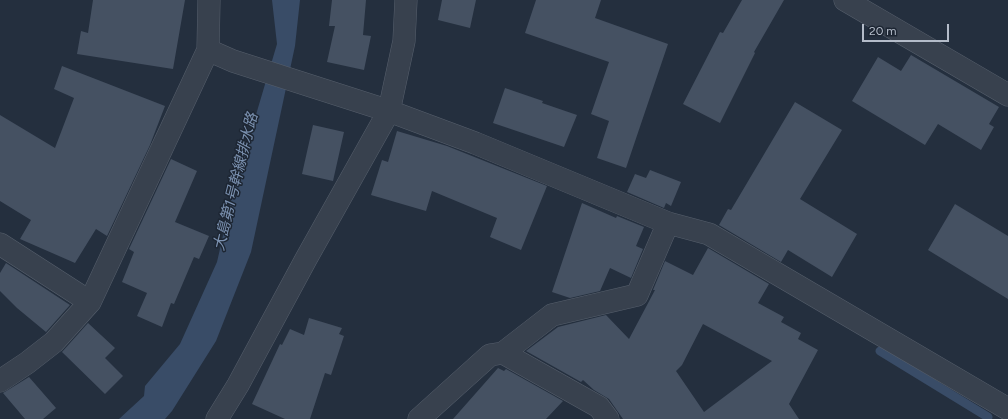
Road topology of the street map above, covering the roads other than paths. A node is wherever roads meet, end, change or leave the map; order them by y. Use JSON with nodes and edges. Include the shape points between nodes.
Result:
{"nodes":[{"id":1,"x":209,"y":0,"type":"edge"},
{"id":2,"x":406,"y":0,"type":"edge"},
{"id":3,"x":845,"y":0,"type":"edge"},
{"id":4,"x":208,"y":50,"type":"junction"},
{"id":5,"x":1008,"y":95,"type":"edge"},
{"id":6,"x":389,"y":111,"type":"junction"},
{"id":7,"x":668,"y":223,"type":"junction"},
{"id":8,"x":0,"y":244,"type":"edge"},
{"id":9,"x":90,"y":302,"type":"junction"},
{"id":10,"x":503,"y":353,"type":"junction"},
{"id":11,"x":0,"y":381,"type":"edge"},
{"id":12,"x":1008,"y":409,"type":"edge"},
{"id":13,"x":217,"y":419,"type":"edge"},
{"id":14,"x":419,"y":419,"type":"edge"},
{"id":15,"x":608,"y":419,"type":"edge"}],
"edges":[{"from":1,"to":4,"type":"street"},
{"from":2,"to":6,"type":"street","via":[[404,41]]},
{"from":3,"to":5,"type":"street"},
{"from":4,"to":6,"type":"street","via":[[233,61]]},
{"from":4,"to":9,"type":"street"},
{"from":6,"to":7,"type":"street","via":[[475,143]]},
{"from":6,"to":13,"type":"street"},
{"from":7,"to":10,"type":"street","via":[[637,295],[552,315]]},
{"from":7,"to":12,"type":"street","via":[[709,234]]},
{"from":8,"to":9,"type":"street"},
{"from":9,"to":11,"type":"street","via":[[54,342]]},
{"from":10,"to":14,"type":"street","via":[[490,355]]},
{"from":10,"to":15,"type":"street","via":[[599,407]]}]}
